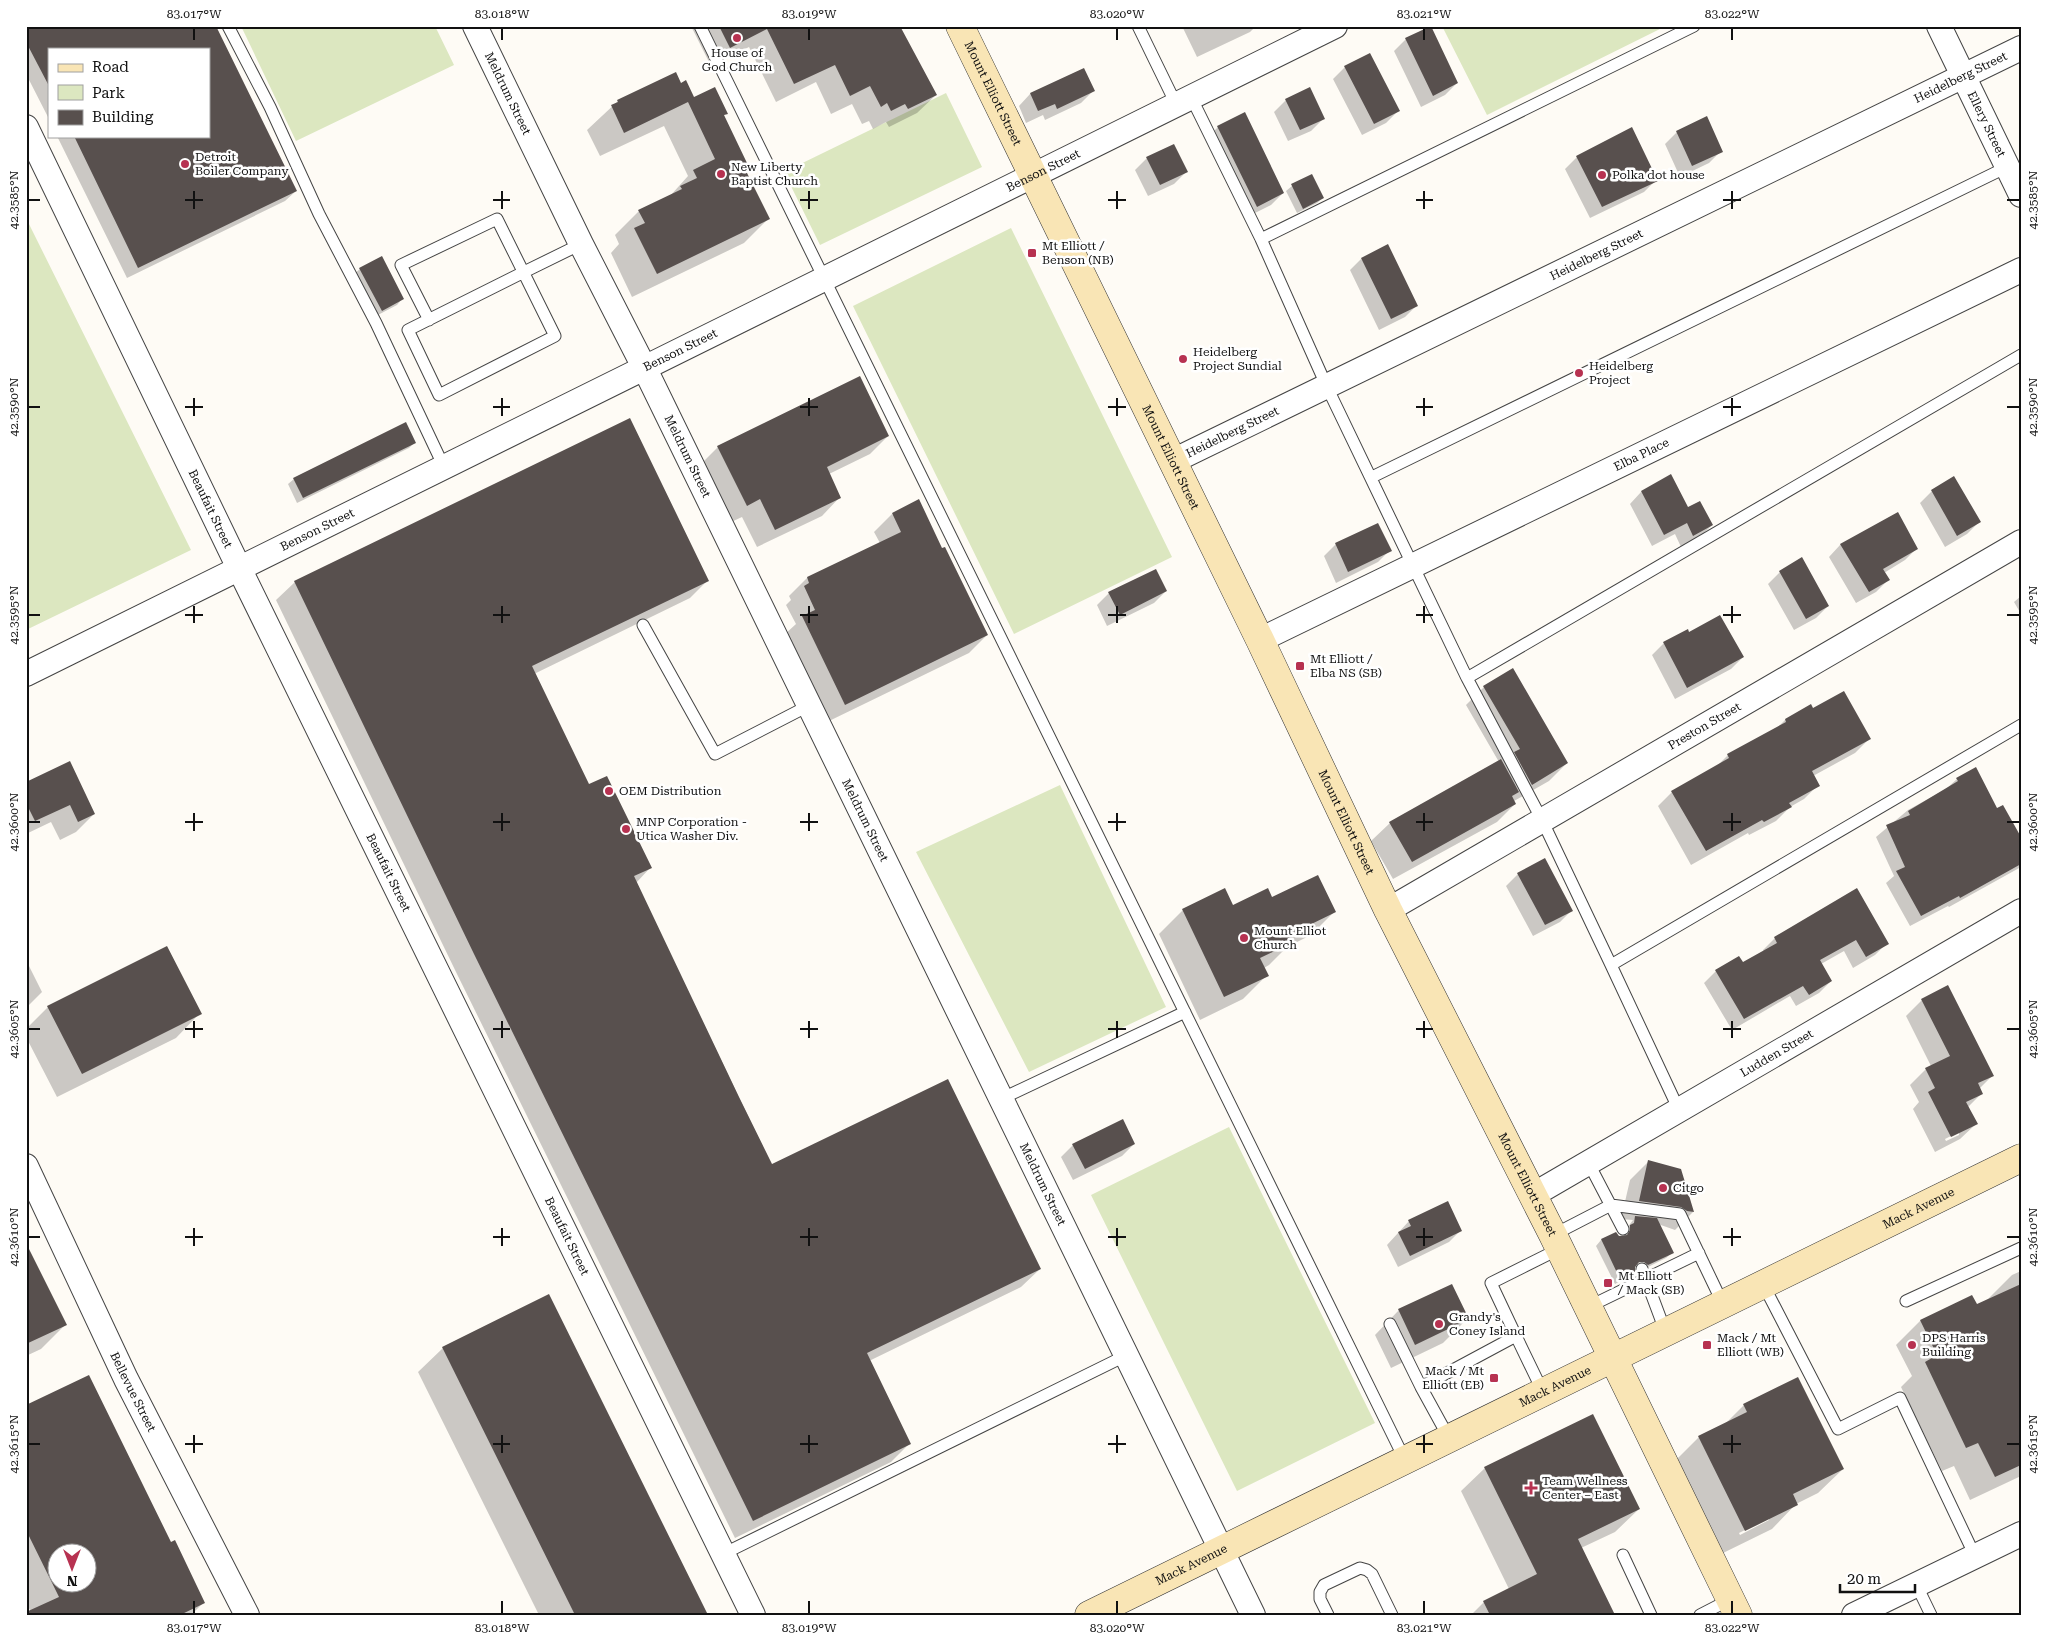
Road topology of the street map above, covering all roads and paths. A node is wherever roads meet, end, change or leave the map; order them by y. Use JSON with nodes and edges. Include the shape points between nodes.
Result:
{"nodes":[{"id":1,"x":228,"y":26,"type":"edge"},
{"id":2,"x":475,"y":26,"type":"edge"},
{"id":3,"x":700,"y":26,"type":"edge"},
{"id":4,"x":960,"y":26,"type":"edge"},
{"id":5,"x":1138,"y":26,"type":"edge"},
{"id":6,"x":1335,"y":26,"type":"edge"},
{"id":7,"x":1694,"y":26,"type":"edge"},
{"id":8,"x":1939,"y":26,"type":"edge"},
{"id":9,"x":2021,"y":48,"type":"edge"},
{"id":10,"x":1963,"y":76,"type":"junction"},
{"id":11,"x":1184,"y":100,"type":"junction"},
{"id":12,"x":26,"y":127,"type":"edge"},
{"id":13,"x":2007,"y":167,"type":"junction"},
{"id":14,"x":1033,"y":176,"type":"junction"},
{"id":15,"x":2021,"y":194,"type":"edge"},
{"id":16,"x":1261,"y":239,"type":"junction"},
{"id":17,"x":581,"y":244,"type":"junction"},
{"id":18,"x":2021,"y":270,"type":"edge"},
{"id":19,"x":524,"y":272,"type":"junction"},
{"id":20,"x":825,"y":280,"type":"junction"},
{"id":21,"x":429,"y":320,"type":"junction"},
{"id":22,"x":2021,"y":355,"type":"edge"},
{"id":23,"x":646,"y":369,"type":"junction"},
{"id":24,"x":1327,"y":386,"type":"junction"},
{"id":25,"x":1173,"y":461,"type":"junction"},
{"id":26,"x":444,"y":467,"type":"junction"},
{"id":27,"x":1372,"y":477,"type":"junction"},
{"id":28,"x":2021,"y":542,"type":"edge"},
{"id":29,"x":1414,"y":565,"type":"junction"},
{"id":30,"x":239,"y":568,"type":"junction"},
{"id":31,"x":643,"y":625,"type":"dead end"},
{"id":32,"x":1260,"y":640,"type":"junction"},
{"id":33,"x":26,"y":674,"type":"edge"},
{"id":34,"x":1468,"y":678,"type":"junction"},
{"id":35,"x":810,"y":706,"type":"junction"},
{"id":36,"x":2021,"y":725,"type":"edge"},
{"id":37,"x":1542,"y":820,"type":"junction"},
{"id":38,"x":1388,"y":910,"type":"junction"},
{"id":39,"x":2021,"y":911,"type":"edge"},
{"id":40,"x":1611,"y":965,"type":"junction"},
{"id":41,"x":1185,"y":1012,"type":"junction"},
{"id":42,"x":1003,"y":1098,"type":"junction"},
{"id":43,"x":1678,"y":1110,"type":"junction"},
{"id":44,"x":2021,"y":1158,"type":"edge"},
{"id":45,"x":1588,"y":1162,"type":"junction"},
{"id":46,"x":26,"y":1166,"type":"edge"},
{"id":47,"x":1533,"y":1195,"type":"junction"},
{"id":48,"x":1612,"y":1205,"type":"junction"},
{"id":49,"x":1623,"y":1228,"type":"dead end"},
{"id":50,"x":1556,"y":1242,"type":"junction"},
{"id":51,"x":2021,"y":1248,"type":"edge"},
{"id":52,"x":1699,"y":1253,"type":"junction"},
{"id":53,"x":1644,"y":1274,"type":"junction"},
{"id":54,"x":1763,"y":1284,"type":"junction"},
{"id":55,"x":1906,"y":1301,"type":"dead end"},
{"id":56,"x":1723,"y":1304,"type":"junction"},
{"id":57,"x":1588,"y":1306,"type":"junction"},
{"id":58,"x":1390,"y":1324,"type":"dead end"},
{"id":59,"x":1666,"y":1333,"type":"junction"},
{"id":60,"x":1516,"y":1336,"type":"junction"},
{"id":61,"x":1127,"y":1356,"type":"junction"},
{"id":62,"x":1613,"y":1358,"type":"junction"},
{"id":63,"x":1421,"y":1387,"type":"junction"},
{"id":64,"x":1543,"y":1392,"type":"junction"},
{"id":65,"x":1449,"y":1438,"type":"junction"},
{"id":66,"x":1405,"y":1460,"type":"junction"},
{"id":67,"x":2021,"y":1534,"type":"edge"},
{"id":68,"x":1221,"y":1549,"type":"junction"},
{"id":69,"x":723,"y":1554,"type":"junction"},
{"id":70,"x":1623,"y":1555,"type":"dead end"},
{"id":71,"x":1975,"y":1556,"type":"junction"},
{"id":72,"x":1916,"y":1584,"type":"junction"},
{"id":73,"x":1735,"y":1607,"type":"edge"},
{"id":74,"x":247,"y":1615,"type":"edge"},
{"id":75,"x":753,"y":1615,"type":"edge"},
{"id":76,"x":1089,"y":1615,"type":"edge"},
{"id":77,"x":1253,"y":1615,"type":"edge"},
{"id":78,"x":1328,"y":1615,"type":"edge"},
{"id":79,"x":1392,"y":1615,"type":"edge"},
{"id":80,"x":1651,"y":1615,"type":"edge"},
{"id":81,"x":1700,"y":1615,"type":"edge"},
{"id":82,"x":1854,"y":1615,"type":"edge"},
{"id":83,"x":1930,"y":1615,"type":"edge"}],
"edges":[{"from":1,"to":26,"type":"lane"},
{"from":2,"to":17,"type":"street","name":"Meldrum Street"},
{"from":3,"to":20,"type":"lane"},
{"from":4,"to":14,"type":"main road","name":"Mount Elliott Street"},
{"from":5,"to":11,"type":"lane"},
{"from":6,"to":11,"type":"street","name":"Benson Street"},
{"from":7,"to":16,"type":"lane"},
{"from":8,"to":10,"type":"street","name":"Ellery Street"},
{"from":9,"to":10,"type":"street","name":"Heidelberg Street"},
{"from":10,"to":13,"type":"street","name":"Ellery Street"},
{"from":10,"to":24,"type":"street","name":"Heidelberg Street"},
{"from":11,"to":14,"type":"street","name":"Benson Street"},
{"from":11,"to":16,"type":"lane"},
{"from":12,"to":30,"type":"street","name":"Beaufait Street"},
{"from":13,"to":15,"type":"street","name":"Ellery Street"},
{"from":13,"to":27,"type":"lane"},
{"from":14,"to":20,"type":"street","name":"Benson Street"},
{"from":14,"to":25,"type":"main road","name":"Mount Elliott Street"},
{"from":16,"to":24,"type":"lane"},
{"from":17,"to":19,"type":"lane"},
{"from":17,"to":23,"type":"street","name":"Meldrum Street"},
{"from":18,"to":29,"type":"street","name":"Elba Place"},
{"from":19,"to":21,"type":"lane"},
{"from":19,"to":21,"type":"lane","via":[[497,219],[401,265]]},
{"from":19,"to":21,"type":"lane","via":[[555,336],[439,395],[408,330]]},
{"from":20,"to":23,"type":"street","name":"Benson Street"},
{"from":20,"to":41,"type":"lane"},
{"from":22,"to":34,"type":"lane"},
{"from":23,"to":26,"type":"street","name":"Benson Street"},
{"from":23,"to":35,"type":"street","name":"Meldrum Street"},
{"from":24,"to":25,"type":"street","name":"Heidelberg Street"},
{"from":24,"to":27,"type":"lane"},
{"from":25,"to":32,"type":"main road","name":"Mount Elliott Street"},
{"from":26,"to":30,"type":"street","name":"Benson Street"},
{"from":27,"to":29,"type":"lane"},
{"from":28,"to":37,"type":"street","name":"Preston Street"},
{"from":29,"to":32,"type":"street","name":"Elba Place"},
{"from":29,"to":34,"type":"lane"},
{"from":30,"to":33,"type":"street","name":"Benson Street"},
{"from":30,"to":69,"type":"street","name":"Beaufait Street"},
{"from":31,"to":35,"type":"lane","via":[[715,754]]},
{"from":32,"to":38,"type":"main road","name":"Mount Elliott Street"},
{"from":34,"to":37,"type":"lane"},
{"from":35,"to":42,"type":"street","name":"Meldrum Street"},
{"from":36,"to":40,"type":"lane"},
{"from":37,"to":38,"type":"street","name":"Preston Street"},
{"from":37,"to":40,"type":"lane"},
{"from":38,"to":47,"type":"main road","name":"Mount Elliott Street"},
{"from":39,"to":43,"type":"street","name":"Ludden Street"},
{"from":40,"to":43,"type":"lane"},
{"from":41,"to":42,"type":"lane"},
{"from":41,"to":66,"type":"lane"},
{"from":42,"to":61,"type":"street","name":"Meldrum Street"},
{"from":43,"to":45,"type":"street","name":"Ludden Street"},
{"from":44,"to":54,"type":"main road","name":"Mack Avenue"},
{"from":45,"to":47,"type":"street","name":"Ludden Street"},
{"from":45,"to":48,"type":"lane"},
{"from":46,"to":74,"type":"street","name":"Bellevue Street","via":[[126,1379]]},
{"from":47,"to":50,"type":"main road","name":"Mount Elliott Street"},
{"from":48,"to":49,"type":"lane"},
{"from":48,"to":50,"type":"lane"},
{"from":48,"to":52,"type":"lane","via":[[1680,1214]]},
{"from":50,"to":57,"type":"main road","name":"Mount Elliott Street"},
{"from":50,"to":60,"type":"lane","via":[[1490,1283]]},
{"from":51,"to":55,"type":"lane"},
{"from":52,"to":53,"type":"lane"},
{"from":52,"to":56,"type":"lane"},
{"from":53,"to":57,"type":"lane"},
{"from":53,"to":59,"type":"lane"},
{"from":54,"to":56,"type":"main road","name":"Mack Avenue"},
{"from":54,"to":71,"type":"lane","via":[[1838,1429],[1900,1398]]},
{"from":56,"to":59,"type":"main road","name":"Mack Avenue"},
{"from":57,"to":62,"type":"main road","name":"Mount Elliott Street"},
{"from":58,"to":63,"type":"lane"},
{"from":59,"to":62,"type":"main road","name":"Mack Avenue"},
{"from":60,"to":63,"type":"lane"},
{"from":60,"to":64,"type":"lane"},
{"from":61,"to":68,"type":"street","name":"Meldrum Street"},
{"from":61,"to":69,"type":"lane"},
{"from":62,"to":64,"type":"main road","name":"Mack Avenue"},
{"from":62,"to":73,"type":"main road","name":"Mount Elliott Street"},
{"from":63,"to":65,"type":"lane"},
{"from":64,"to":65,"type":"main road","name":"Mack Avenue"},
{"from":65,"to":66,"type":"main road","name":"Mack Avenue"},
{"from":66,"to":68,"type":"main road","name":"Mack Avenue"},
{"from":67,"to":71,"type":"street"},
{"from":68,"to":76,"type":"main road","name":"Mack Avenue"},
{"from":68,"to":77,"type":"street","name":"Meldrum Street"},
{"from":69,"to":75,"type":"street","name":"Beaufait Street"},
{"from":70,"to":80,"type":"lane"},
{"from":71,"to":72,"type":"street"},
{"from":72,"to":82,"type":"street"},
{"from":72,"to":83,"type":"lane"},
{"from":73,"to":81,"type":"lane"},
{"from":78,"to":79,"type":"lane","via":[[1320,1598],[1324,1585],[1360,1568],[1372,1574]]}]}
